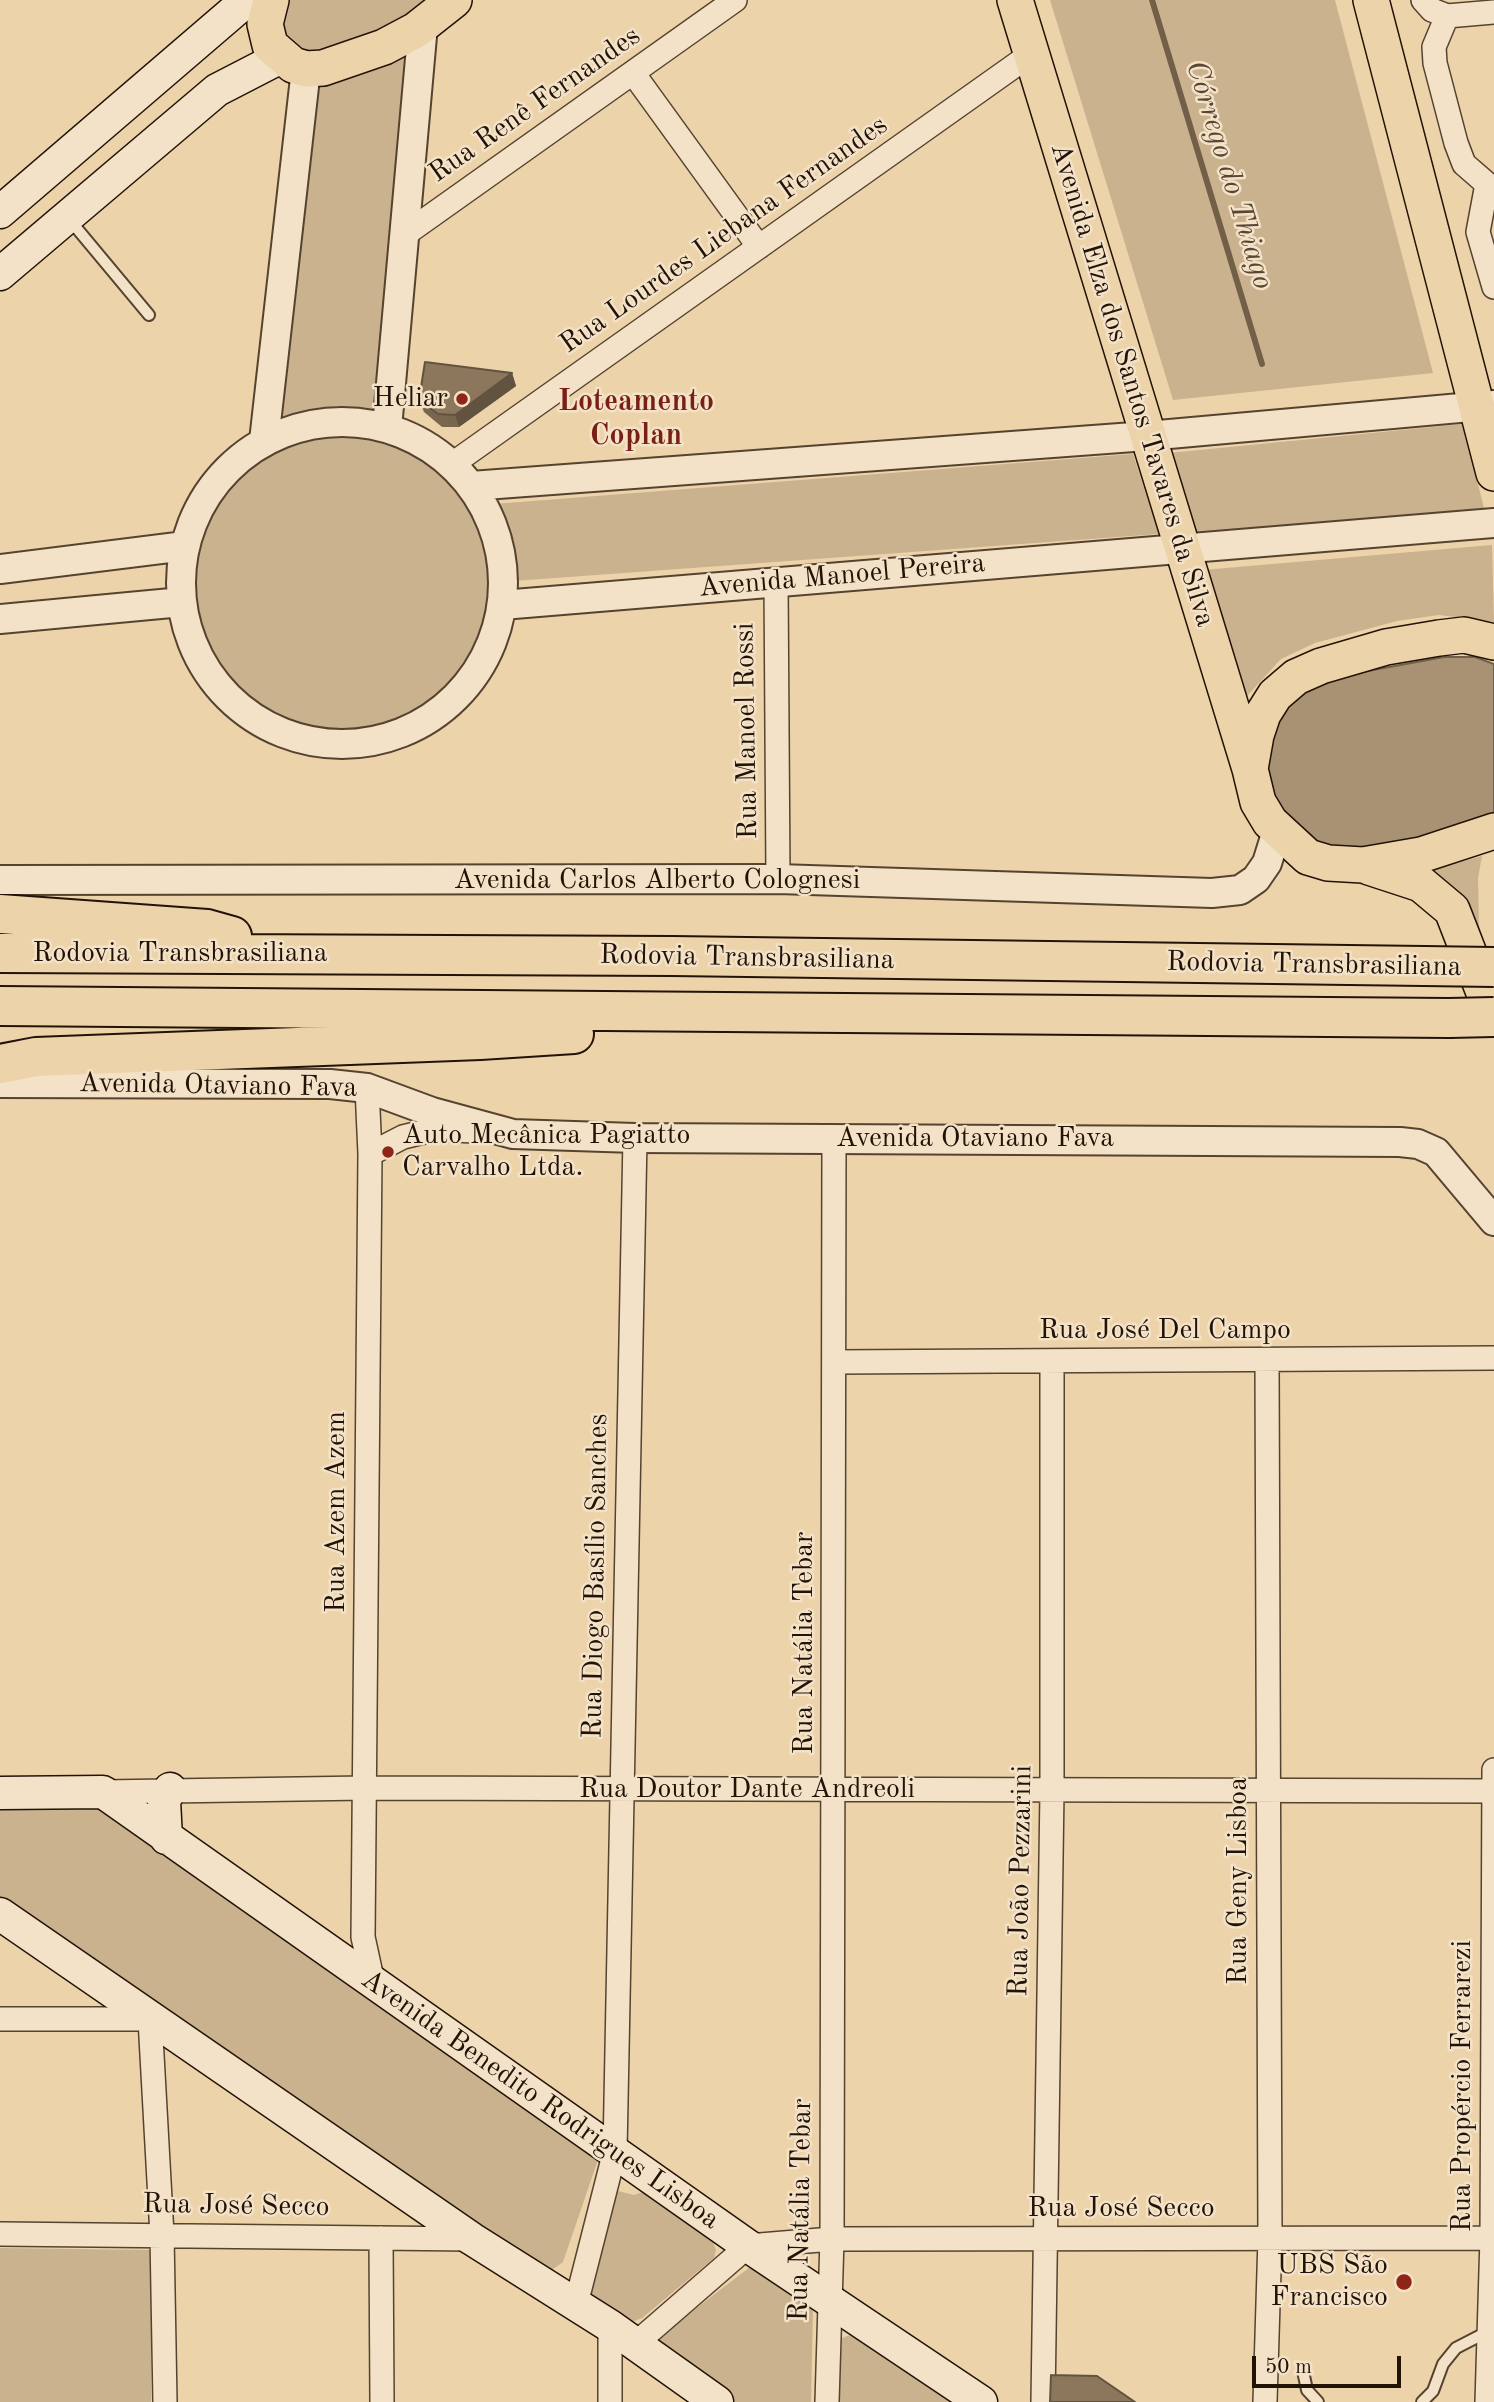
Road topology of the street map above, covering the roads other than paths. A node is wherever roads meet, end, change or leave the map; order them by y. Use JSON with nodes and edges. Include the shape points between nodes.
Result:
{"nodes":[{"id":1,"x":247,"y":0,"type":"edge"},
{"id":2,"x":271,"y":0,"type":"edge"},
{"id":3,"x":454,"y":0,"type":"edge"},
{"id":4,"x":736,"y":0,"type":"edge"},
{"id":5,"x":1015,"y":0,"type":"edge"},
{"id":6,"x":1371,"y":0,"type":"edge"},
{"id":7,"x":1423,"y":0,"type":"edge"},
{"id":8,"x":1494,"y":12,"type":"edge"},
{"id":9,"x":1447,"y":16,"type":"junction"},
{"id":10,"x":423,"y":24,"type":"junction"},
{"id":11,"x":1031,"y":54,"type":"junction"},
{"id":12,"x":293,"y":63,"type":"junction"},
{"id":13,"x":633,"y":73,"type":"junction"},
{"id":14,"x":1491,"y":184,"type":"edge"},
{"id":15,"x":0,"y":212,"type":"edge"},
{"id":16,"x":68,"y":217,"type":"junction"},
{"id":17,"x":404,"y":235,"type":"junction"},
{"id":18,"x":760,"y":247,"type":"junction"},
{"id":19,"x":0,"y":274,"type":"edge"},
{"id":20,"x":1494,"y":287,"type":"edge"},
{"id":21,"x":149,"y":315,"type":"dead end"},
{"id":22,"x":1485,"y":406,"type":"edge"},
{"id":23,"x":387,"y":428,"type":"junction"},
{"id":24,"x":1147,"y":436,"type":"junction"},
{"id":25,"x":264,"y":442,"type":"junction"},
{"id":26,"x":451,"y":465,"type":"junction"},
{"id":27,"x":1494,"y":473,"type":"edge"},
{"id":28,"x":471,"y":486,"type":"junction"},
{"id":29,"x":1494,"y":523,"type":"edge"},
{"id":30,"x":185,"y":546,"type":"junction"},
{"id":31,"x":1181,"y":548,"type":"junction"},
{"id":32,"x":0,"y":569,"type":"edge"},
{"id":33,"x":776,"y":581,"type":"junction"},
{"id":34,"x":182,"y":602,"type":"junction"},
{"id":35,"x":502,"y":605,"type":"junction"},
{"id":36,"x":0,"y":619,"type":"edge"},
{"id":37,"x":1494,"y":642,"type":"edge"},
{"id":38,"x":1250,"y":769,"type":"junction"},
{"id":39,"x":1278,"y":831,"type":"junction"},
{"id":40,"x":1494,"y":831,"type":"edge"},
{"id":41,"x":1363,"y":865,"type":"junction"},
{"id":42,"x":0,"y":880,"type":"edge"},
{"id":43,"x":778,"y":880,"type":"junction"},
{"id":44,"x":0,"y":914,"type":"edge"},
{"id":45,"x":0,"y":953,"type":"edge"},
{"id":46,"x":298,"y":955,"type":"junction"},
{"id":47,"x":1494,"y":967,"type":"edge"},
{"id":48,"x":0,"y":1006,"type":"edge"},
{"id":49,"x":695,"y":1012,"type":"junction"},
{"id":50,"x":1494,"y":1018,"type":"edge"},
{"id":51,"x":0,"y":1065,"type":"edge"},
{"id":52,"x":0,"y":1083,"type":"edge"},
{"id":53,"x":367,"y":1088,"type":"junction"},
{"id":54,"x":513,"y":1134,"type":"junction"},
{"id":55,"x":834,"y":1137,"type":"junction"},
{"id":56,"x":635,"y":1138,"type":"junction"},
{"id":57,"x":370,"y":1154,"type":"junction"},
{"id":58,"x":1494,"y":1221,"type":"edge"},
{"id":59,"x":1494,"y":1359,"type":"edge"},
{"id":60,"x":1267,"y":1360,"type":"junction"},
{"id":61,"x":1052,"y":1361,"type":"junction"},
{"id":62,"x":835,"y":1362,"type":"junction"},
{"id":63,"x":1494,"y":1770,"type":"edge"},
{"id":64,"x":365,"y":1788,"type":"junction"},
{"id":65,"x":170,"y":1789,"type":"junction"},
{"id":66,"x":621,"y":1790,"type":"junction"},
{"id":67,"x":834,"y":1790,"type":"junction"},
{"id":68,"x":1052,"y":1791,"type":"junction"},
{"id":69,"x":1269,"y":1791,"type":"junction"},
{"id":70,"x":1494,"y":1791,"type":"edge"},
{"id":71,"x":103,"y":1792,"type":"junction"},
{"id":72,"x":0,"y":1793,"type":"edge"},
{"id":73,"x":166,"y":1838,"type":"junction"},
{"id":74,"x":0,"y":1914,"type":"edge"},
{"id":75,"x":354,"y":1950,"type":"junction"},
{"id":76,"x":0,"y":2019,"type":"edge"},
{"id":77,"x":150,"y":2019,"type":"junction"},
{"id":78,"x":615,"y":2151,"type":"junction"},
{"id":79,"x":0,"y":2234,"type":"edge"},
{"id":80,"x":162,"y":2235,"type":"junction"},
{"id":81,"x":381,"y":2238,"type":"junction"},
{"id":82,"x":1270,"y":2238,"type":"junction"},
{"id":83,"x":1493,"y":2238,"type":"edge"},
{"id":84,"x":472,"y":2239,"type":"junction"},
{"id":85,"x":832,"y":2239,"type":"junction"},
{"id":86,"x":1046,"y":2239,"type":"junction"},
{"id":87,"x":748,"y":2246,"type":"junction"},
{"id":88,"x":829,"y":2301,"type":"junction"},
{"id":89,"x":576,"y":2304,"type":"junction"},
{"id":90,"x":1489,"y":2331,"type":"junction"},
{"id":91,"x":622,"y":2336,"type":"junction"},
{"id":92,"x":1303,"y":2371,"type":"dead end"},
{"id":93,"x":165,"y":2402,"type":"edge"},
{"id":94,"x":382,"y":2402,"type":"edge"},
{"id":95,"x":610,"y":2402,"type":"edge"},
{"id":96,"x":716,"y":2402,"type":"edge"},
{"id":97,"x":827,"y":2402,"type":"edge"},
{"id":98,"x":981,"y":2402,"type":"edge"},
{"id":99,"x":1043,"y":2402,"type":"edge"},
{"id":100,"x":1265,"y":2402,"type":"edge"},
{"id":101,"x":1318,"y":2402,"type":"edge"},
{"id":102,"x":1422,"y":2402,"type":"edge"},
{"id":103,"x":1487,"y":2402,"type":"edge"}],
"edges":[{"from":1,"to":15,"type":"main road"},
{"from":2,"to":12,"type":"main road","via":[[265,23],[270,45]]},
{"from":3,"to":10,"type":"main road"},
{"from":4,"to":13,"type":"street","name":"Rua Renê Fernandes"},
{"from":5,"to":11,"type":"main road","name":"Avenida Elza dos Santos Tavares da Silva"},
{"from":6,"to":22,"type":"main road"},
{"from":7,"to":9,"type":"street"},
{"from":8,"to":9,"type":"street"},
{"from":9,"to":14,"type":"street","via":[[1434,47],[1435,63],[1455,143],[1464,164]]},
{"from":10,"to":12,"type":"main road","via":[[384,47],[323,68]]},
{"from":10,"to":17,"type":"street"},
{"from":11,"to":18,"type":"street","name":"Rua Lourdes Liebana Fernandes"},
{"from":11,"to":24,"type":"main road","name":"Avenida Elza dos Santos Tavares da Silva"},
{"from":12,"to":16,"type":"main road","via":[[217,90]]},
{"from":12,"to":25,"type":"street"},
{"from":13,"to":17,"type":"street","name":"Rua Renê Fernandes"},
{"from":13,"to":18,"type":"street"},
{"from":14,"to":20,"type":"street","via":[[1478,232]]},
{"from":16,"to":19,"type":"main road"},
{"from":16,"to":21,"type":"lane"},
{"from":17,"to":23,"type":"street"},
{"from":18,"to":26,"type":"street","name":"Rua Lourdes Liebana Fernandes"},
{"from":22,"to":24,"type":"street"},
{"from":22,"to":27,"type":"main road"},
{"from":23,"to":25,"type":"street","via":[[345,422],[303,426]]},
{"from":23,"to":26,"type":"street","via":[[421,443]]},
{"from":24,"to":28,"type":"street"},
{"from":24,"to":31,"type":"main road","name":"Avenida Elza dos Santos Tavares da Silva"},
{"from":25,"to":30,"type":"street","via":[[236,461],[213,485]]},
{"from":26,"to":28,"type":"street"},
{"from":28,"to":35,"type":"street","via":[[495,536],[502,563]]},
{"from":29,"to":31,"type":"street","name":"Avenida Manoel Pereira"},
{"from":30,"to":32,"type":"street"},
{"from":30,"to":34,"type":"street"},
{"from":31,"to":33,"type":"street","name":"Avenida Manoel Pereira"},
{"from":31,"to":38,"type":"main road","name":"Avenida Elza dos Santos Tavares da Silva"},
{"from":33,"to":35,"type":"street","name":"Avenida Manoel Pereira"},
{"from":33,"to":43,"type":"street","name":"Rua Manoel Rossi"},
{"from":34,"to":35,"type":"street","via":[[196,652],[225,694],[267,726],[316,743],[367,743],[416,727],[458,697],[487,655]]},
{"from":34,"to":36,"type":"street"},
{"from":37,"to":38,"type":"main road","via":[[1464,635],[1426,640],[1321,666],[1296,677],[1275,695],[1263,714]]},
{"from":38,"to":39,"type":"main road","name":"Avenida Elza dos Santos Tavares da Silva","via":[[1258,802]]},
{"from":39,"to":41,"type":"main road","name":"Avenida Elza dos Santos Tavares da Silva","via":[[1308,857]]},
{"from":39,"to":43,"type":"street","name":"Avenida Carlos Alberto Colognesi","via":[[1267,863],[1256,878],[1231,891]]},
{"from":40,"to":41,"type":"main road","via":[[1421,855]]},
{"from":41,"to":50,"type":"main road","via":[[1421,884],[1452,910]]},
{"from":42,"to":43,"type":"street","name":"Avenida Carlos Alberto Colognesi"},
{"from":44,"to":46,"type":"highway","via":[[207,929]]},
{"from":45,"to":46,"type":"highway","name":"Rodovia Transbrasiliana"},
{"from":46,"to":47,"type":"highway","name":"Rodovia Transbrasiliana","bridge":true},
{"from":48,"to":49,"type":"highway","name":"Rodovia Transbrasiliana"},
{"from":49,"to":50,"type":"highway","name":"Rodovia Transbrasiliana","bridge":true},
{"from":49,"to":51,"type":"highway","via":[[589,1033],[36,1056]]},
{"from":52,"to":53,"type":"street","name":"Avenida Otaviano Fava","via":[[205,1082]]},
{"from":53,"to":54,"type":"street","name":"Avenida Otaviano Fava"},
{"from":53,"to":57,"type":"street","name":"Rua Azem Azem"},
{"from":54,"to":56,"type":"street","name":"Avenida Otaviano Fava"},
{"from":54,"to":57,"type":"street","name":"Avenida Otaviano Fava","via":[[436,1129]]},
{"from":55,"to":56,"type":"street","name":"Avenida Otaviano Fava"},
{"from":55,"to":58,"type":"street","name":"Avenida Otaviano Fava","via":[[1418,1144],[1436,1152]]},
{"from":55,"to":62,"type":"street","name":"Rua Natália Tebar"},
{"from":56,"to":66,"type":"street","name":"Rua Diogo Basílio Sanches"},
{"from":57,"to":64,"type":"street","name":"Rua Azem Azem"},
{"from":59,"to":60,"type":"street","name":"Rua José Del Campo"},
{"from":60,"to":61,"type":"street","name":"Rua José Del Campo"},
{"from":60,"to":69,"type":"street","name":"Rua Geny Lisboa"},
{"from":61,"to":62,"type":"street","name":"Rua José Del Campo"},
{"from":61,"to":68,"type":"street","name":"Rua João Pezzarini"},
{"from":62,"to":67,"type":"street","name":"Rua Natália Tebar"},
{"from":63,"to":70,"type":"street","name":"Rua Propércio Ferrarezi"},
{"from":64,"to":65,"type":"street","name":"Rua Doutor Dante Andreoli"},
{"from":64,"to":66,"type":"street","name":"Rua Doutor Dante Andreoli"},
{"from":64,"to":75,"type":"street","name":"Rua Azem Azem"},
{"from":65,"to":71,"type":"street","name":"Rua Doutor Dante Andreoli"},
{"from":65,"to":73,"type":"main road","via":[[164,1801]]},
{"from":66,"to":67,"type":"street","name":"Rua Doutor Dante Andreoli"},
{"from":66,"to":78,"type":"street","name":"Rua Diogo Basílio Sanches"},
{"from":67,"to":68,"type":"street","name":"Rua Doutor Dante Andreoli"},
{"from":67,"to":85,"type":"street","name":"Rua Natália Tebar"},
{"from":68,"to":69,"type":"street","name":"Rua Doutor Dante Andreoli"},
{"from":68,"to":86,"type":"street","name":"Rua João Pezzarini"},
{"from":69,"to":70,"type":"street","name":"Rua Doutor Dante Andreoli"},
{"from":69,"to":82,"type":"street","name":"Rua Geny Lisboa"},
{"from":70,"to":83,"type":"street","name":"Rua Propércio Ferrarezi"},
{"from":71,"to":72,"type":"main road","name":"Rua Doutor Dante Andreoli"},
{"from":71,"to":73,"type":"main road","name":"Avenida Benedito Rodrigues Lisboa"},
{"from":73,"to":75,"type":"main road","name":"Avenida Benedito Rodrigues Lisboa"},
{"from":74,"to":77,"type":"main road"},
{"from":75,"to":78,"type":"main road","name":"Avenida Benedito Rodrigues Lisboa","via":[[373,1983]]},
{"from":76,"to":77,"type":"street"},
{"from":77,"to":80,"type":"street"},
{"from":77,"to":84,"type":"main road"},
{"from":78,"to":87,"type":"main road","name":"Avenida Benedito Rodrigues Lisboa"},
{"from":78,"to":89,"type":"street","name":"Rua Diogo Basílio Sanches"},
{"from":79,"to":80,"type":"street","name":"Rua José Secco"},
{"from":80,"to":81,"type":"street","name":"Rua José Secco"},
{"from":80,"to":93,"type":"street"},
{"from":81,"to":84,"type":"street","name":"Rua José Secco"},
{"from":81,"to":94,"type":"street"},
{"from":82,"to":83,"type":"street","name":"Rua José Secco"},
{"from":82,"to":86,"type":"street","name":"Rua José Secco"},
{"from":82,"to":100,"type":"street","name":"Rua Geny Lisboa"},
{"from":83,"to":90,"type":"street","name":"Rua Propércio Ferrarezi"},
{"from":84,"to":89,"type":"main road"},
{"from":85,"to":86,"type":"street","name":"Rua José Secco"},
{"from":85,"to":87,"type":"street","name":"Rua José Secco"},
{"from":85,"to":88,"type":"street","name":"Rua Natália Tebar"},
{"from":86,"to":99,"type":"street","name":"Rua João Pezzarini"},
{"from":87,"to":88,"type":"main road","name":"Avenida Benedito Rodrigues Lisboa"},
{"from":87,"to":91,"type":"street"},
{"from":88,"to":97,"type":"street","name":"Rua Natália Tebar"},
{"from":88,"to":98,"type":"main road","name":"Avenida Benedito Rodrigues Lisboa"},
{"from":89,"to":91,"type":"main road"},
{"from":90,"to":102,"type":"lane","via":[[1456,2348]]},
{"from":90,"to":103,"type":"street","name":"Rua Propércio Ferrarezi"},
{"from":91,"to":95,"type":"street"},
{"from":91,"to":96,"type":"main road"},
{"from":92,"to":101,"type":"lane","via":[[1307,2390]]}]}
